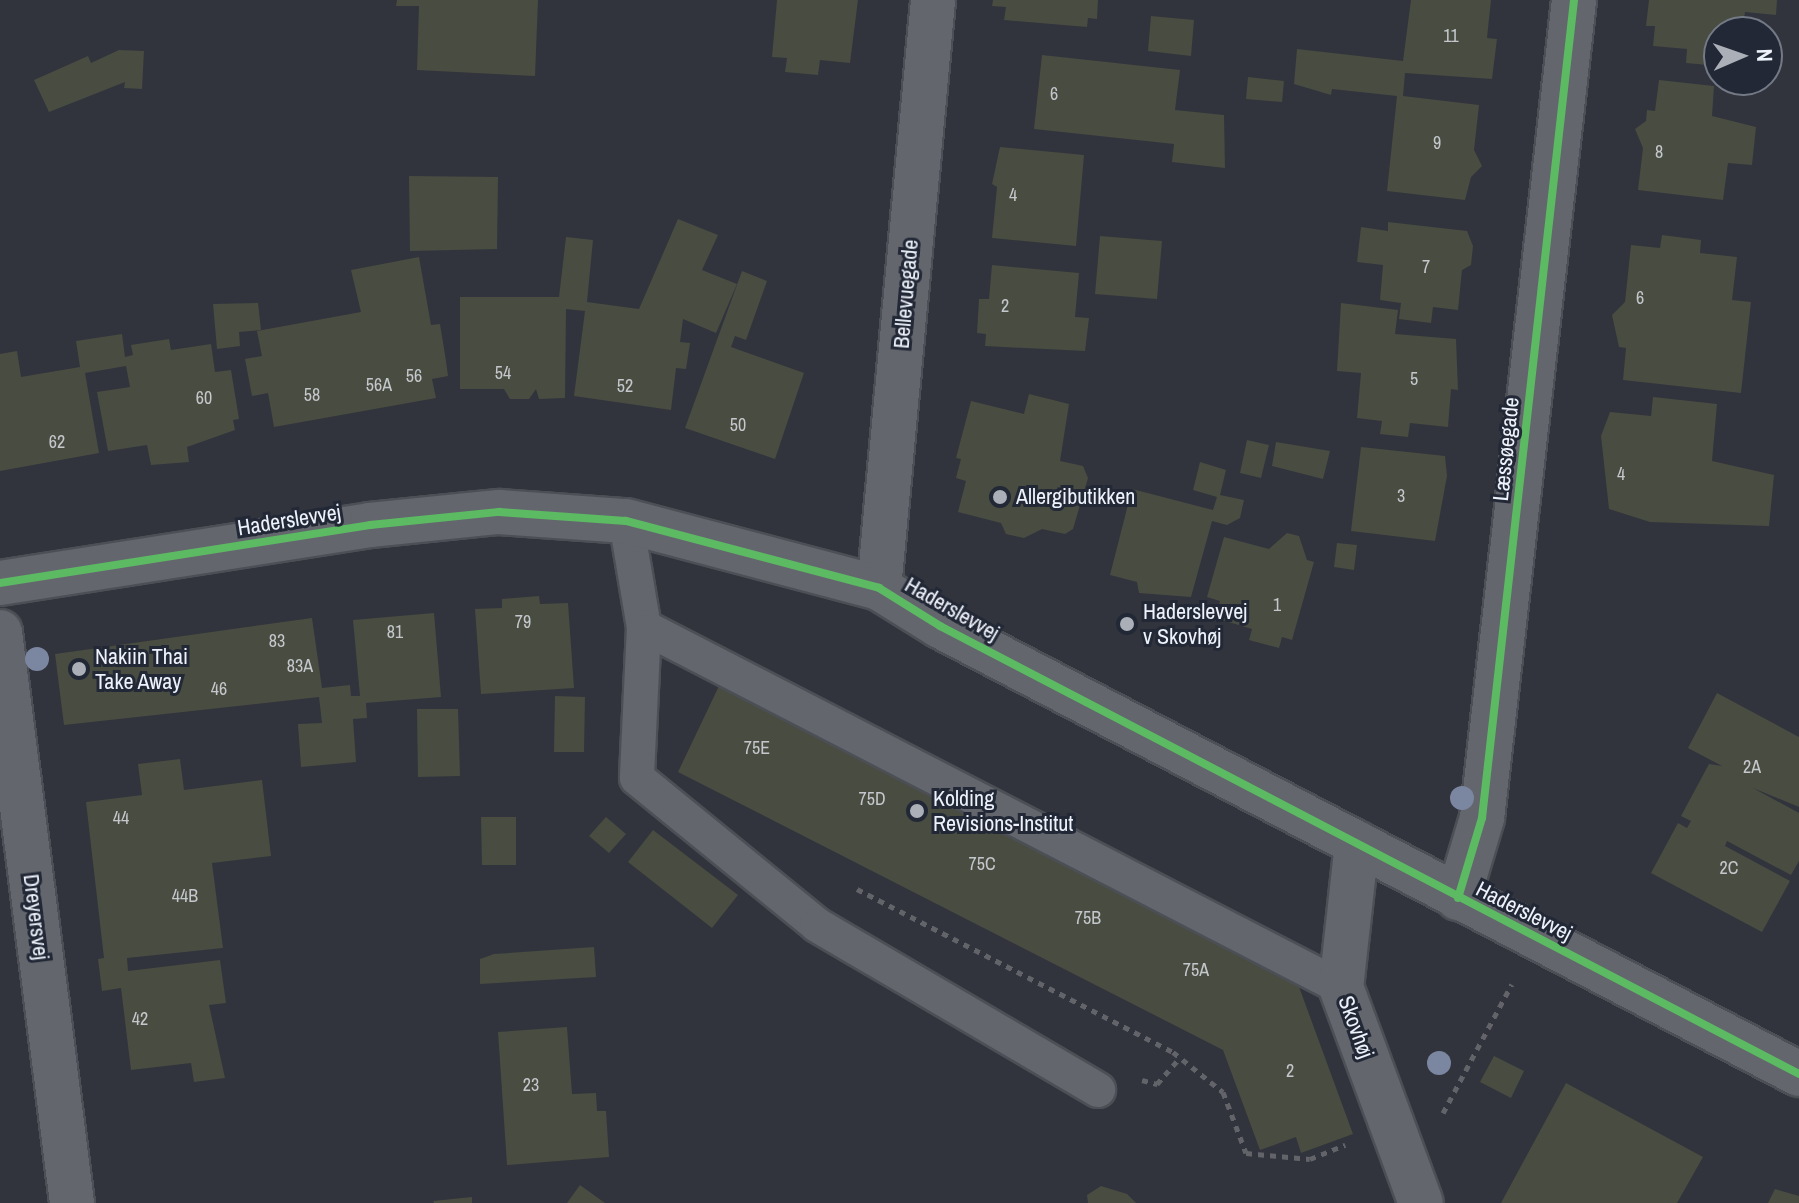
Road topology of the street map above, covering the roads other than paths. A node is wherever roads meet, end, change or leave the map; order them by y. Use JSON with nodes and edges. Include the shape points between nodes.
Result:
{"nodes":[{"id":1,"x":933,"y":0,"type":"edge"},
{"id":2,"x":1574,"y":0,"type":"edge"},
{"id":3,"x":626,"y":521,"type":"junction"},
{"id":4,"x":0,"y":583,"type":"edge"},
{"id":5,"x":879,"y":588,"type":"junction"},
{"id":6,"x":644,"y":627,"type":"junction"},
{"id":7,"x":0,"y":632,"type":"edge"},
{"id":8,"x":1357,"y":843,"type":"junction"},
{"id":9,"x":1458,"y":898,"type":"junction"},
{"id":10,"x":1341,"y":987,"type":"junction"},
{"id":11,"x":1799,"y":1074,"type":"edge"},
{"id":12,"x":1098,"y":1090,"type":"dead end"},
{"id":13,"x":1415,"y":1187,"type":"edge"},
{"id":14,"x":72,"y":1203,"type":"edge"}],
"edges":[{"from":1,"to":5,"type":"street","name":"Bellevuegade"},
{"from":2,"to":9,"type":"street","name":"Læssøegade","via":[[1482,818]]},
{"from":3,"to":4,"type":"street","name":"Haderslevvej","via":[[470,515]]},
{"from":3,"to":5,"type":"street","name":"Haderslevvej"},
{"from":3,"to":6,"type":"lane"},
{"from":5,"to":8,"type":"street","name":"Haderslevvej"},
{"from":6,"to":10,"type":"lane"},
{"from":6,"to":12,"type":"lane","via":[[637,778],[817,925]]},
{"from":7,"to":14,"type":"street","name":"Dreyersvej"},
{"from":8,"to":9,"type":"street","name":"Haderslevvej"},
{"from":8,"to":10,"type":"street","name":"Skovhøj"},
{"from":9,"to":11,"type":"street","name":"Haderslevvej"},
{"from":10,"to":13,"type":"street","name":"Skovhøj"}]}
